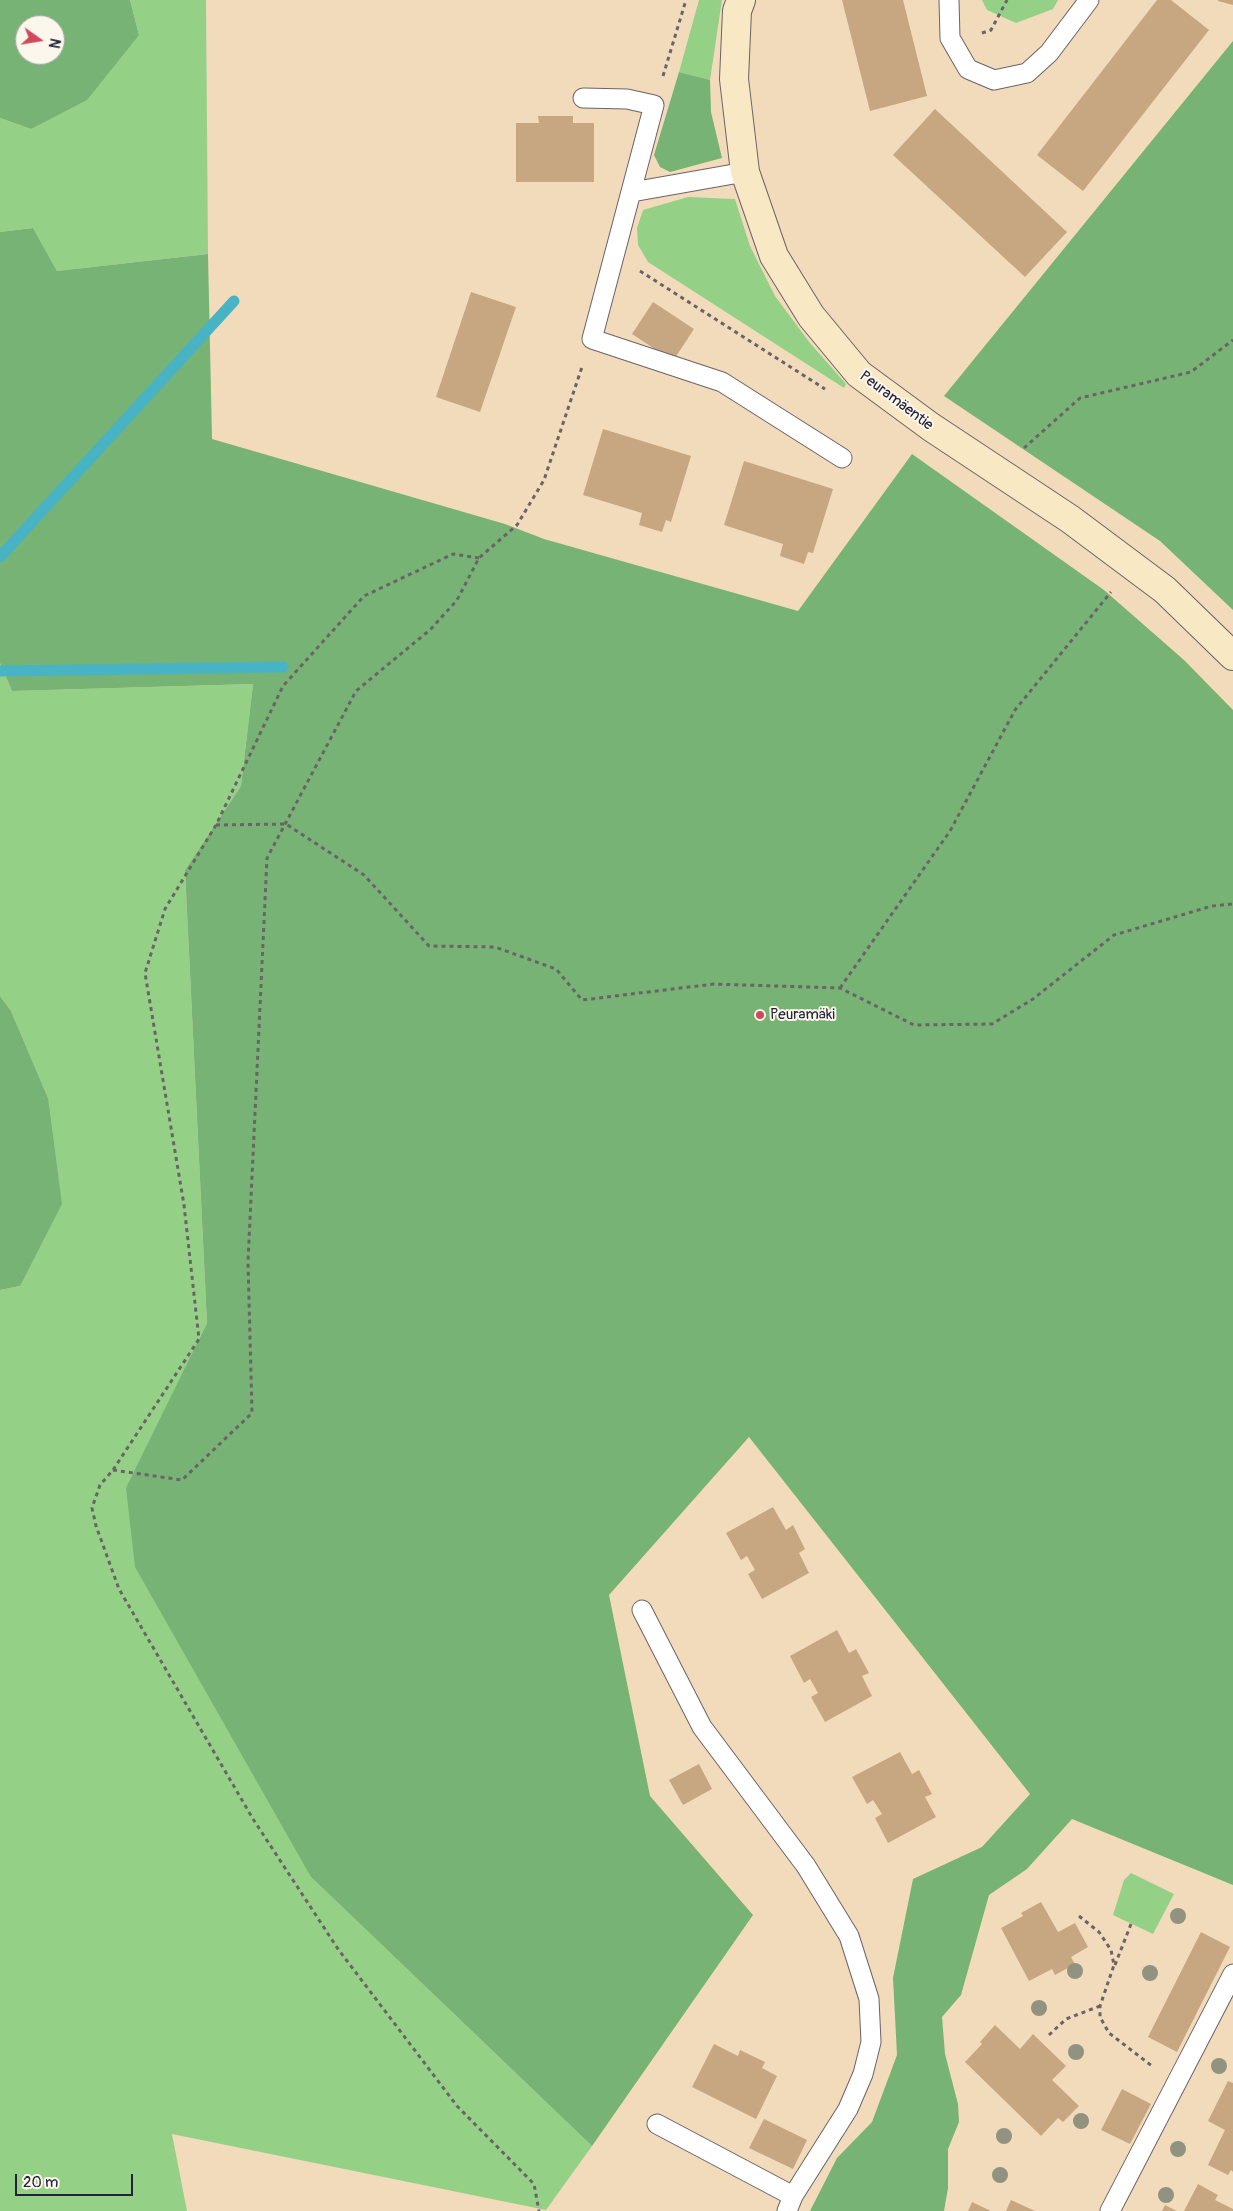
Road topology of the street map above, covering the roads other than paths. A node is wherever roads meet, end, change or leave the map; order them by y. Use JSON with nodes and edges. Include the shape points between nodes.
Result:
{"nodes":[{"id":1,"x":741,"y":0,"type":"edge"},
{"id":2,"x":949,"y":0,"type":"edge"},
{"id":3,"x":1089,"y":0,"type":"edge"},
{"id":4,"x":583,"y":98,"type":"dead end"},
{"id":5,"x":745,"y":172,"type":"junction"},
{"id":6,"x":632,"y":192,"type":"junction"},
{"id":7,"x":842,"y":458,"type":"dead end"},
{"id":8,"x":1233,"y":656,"type":"edge"},
{"id":9,"x":642,"y":1610,"type":"dead end"},
{"id":10,"x":1233,"y":1974,"type":"edge"},
{"id":11,"x":657,"y":2124,"type":"dead end"},
{"id":12,"x":790,"y":2203,"type":"edge"},
{"id":13,"x":1110,"y":2211,"type":"edge"}],
"edges":[{"from":1,"to":5,"type":"street","name":"Peuramäentie","via":[[737,11],[734,79]]},
{"from":2,"to":3,"type":"lane","via":[[950,38],[968,69],[994,80],[1027,73],[1049,53]]},
{"from":4,"to":6,"type":"lane","via":[[628,99],[654,106]]},
{"from":5,"to":6,"type":"lane"},
{"from":5,"to":8,"type":"street","name":"Peuramäentie","via":[[774,256],[811,316],[859,374],[931,427],[1070,519],[1165,590]]},
{"from":6,"to":7,"type":"lane","via":[[592,339],[722,382]]},
{"from":9,"to":12,"type":"lane","via":[[702,1728],[806,1866],[849,1936],[868,1999],[871,2042],[863,2074],[848,2109]]},
{"from":10,"to":13,"type":"lane"},
{"from":11,"to":12,"type":"lane"}]}
